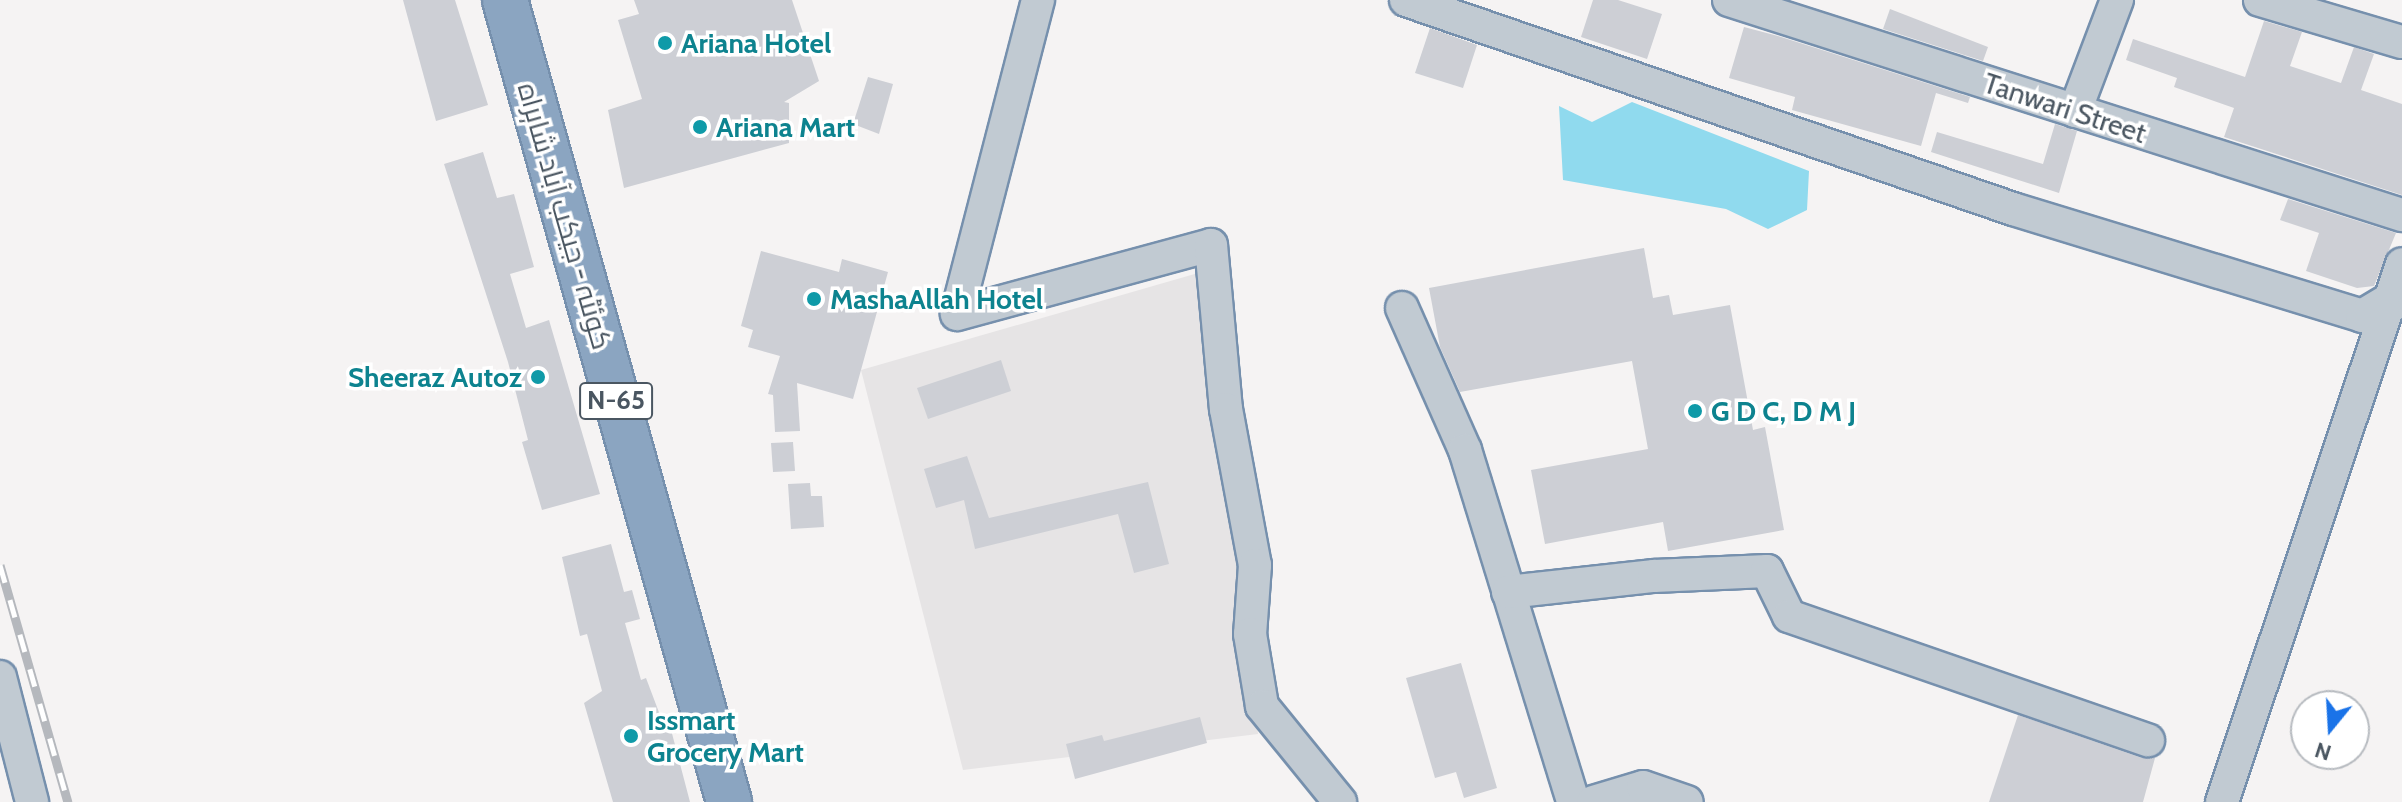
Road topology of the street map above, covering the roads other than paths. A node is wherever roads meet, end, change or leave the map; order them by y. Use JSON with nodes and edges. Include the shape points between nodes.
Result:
{"nodes":[{"id":1,"x":505,"y":0,"type":"edge"},
{"id":2,"x":1038,"y":0,"type":"edge"},
{"id":3,"x":1406,"y":0,"type":"edge"},
{"id":4,"x":2117,"y":0,"type":"edge"},
{"id":5,"x":2260,"y":0,"type":"edge"},
{"id":6,"x":1749,"y":3,"type":"edge"},
{"id":7,"x":2402,"y":42,"type":"edge"},
{"id":8,"x":2075,"y":111,"type":"junction"},
{"id":9,"x":2402,"y":215,"type":"edge"},
{"id":10,"x":2402,"y":264,"type":"edge"},
{"id":11,"x":2397,"y":300,"type":"edge"},
{"id":12,"x":1402,"y":308,"type":"dead end"},
{"id":13,"x":1508,"y":592,"type":"junction"},
{"id":14,"x":0,"y":677,"type":"edge"},
{"id":15,"x":2148,"y":740,"type":"dead end"},
{"id":16,"x":12,"y":761,"type":"edge"},
{"id":17,"x":32,"y":802,"type":"edge"},
{"id":18,"x":729,"y":802,"type":"edge"},
{"id":19,"x":1340,"y":802,"type":"edge"},
{"id":20,"x":1573,"y":802,"type":"edge"},
{"id":21,"x":1593,"y":802,"type":"edge"},
{"id":22,"x":1687,"y":802,"type":"edge"},
{"id":23,"x":2222,"y":802,"type":"edge"}],
"edges":[{"from":1,"to":18,"type":"highway","name":"کوئٹہ - جیکب آباد شاہراہ","number":"N-65"},
{"from":2,"to":19,"type":"street","via":[[957,314],[1211,245],[1226,409],[1255,565],[1250,634],[1262,706]]},
{"from":3,"to":11,"type":"street","via":[[2013,209],[2362,316]]},
{"from":4,"to":8,"type":"street"},
{"from":5,"to":7,"type":"street"},
{"from":6,"to":8,"type":"street","name":"Tanwari Street"},
{"from":8,"to":9,"type":"street","name":"Tanwari Street"},
{"from":10,"to":11,"type":"street"},
{"from":11,"to":23,"type":"street"},
{"from":12,"to":13,"type":"street","via":[[1465,450]]},
{"from":13,"to":15,"type":"street","via":[[1654,576],[1767,571],[1789,616]]},
{"from":13,"to":20,"type":"street"},
{"from":14,"to":16,"type":"street"},
{"from":16,"to":17,"type":"street"},
{"from":21,"to":22,"type":"street","via":[[1643,787]]}]}
